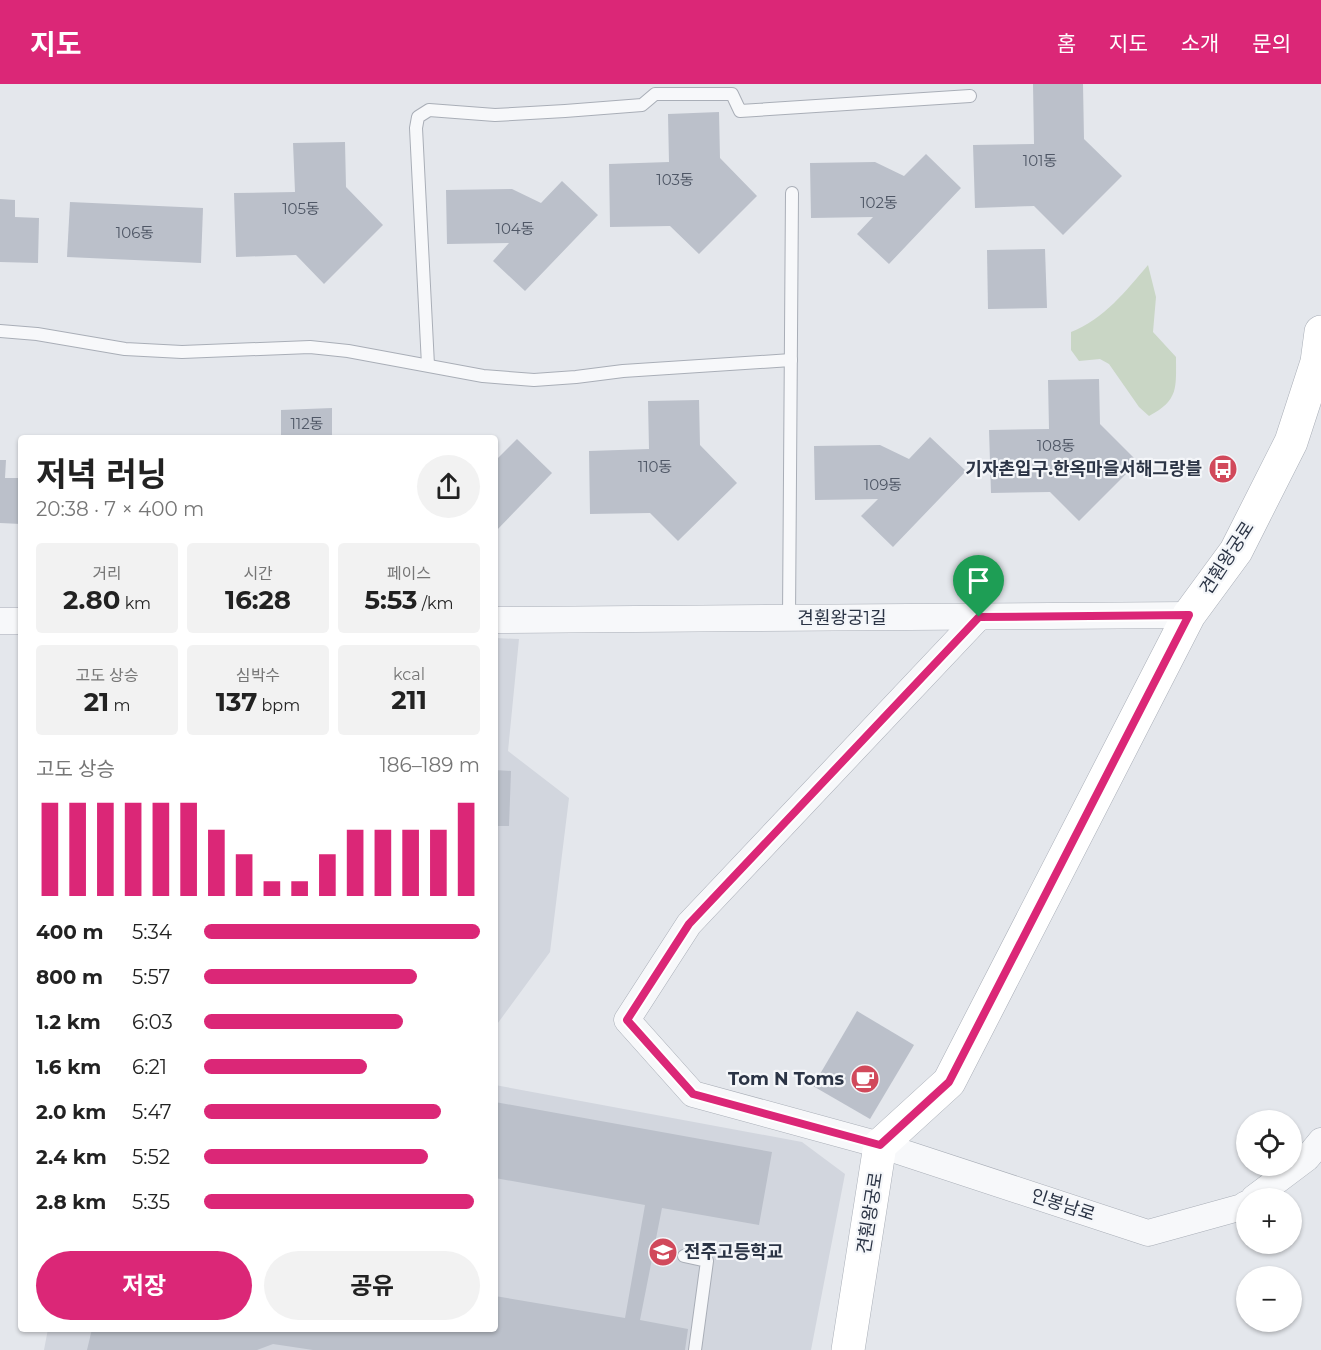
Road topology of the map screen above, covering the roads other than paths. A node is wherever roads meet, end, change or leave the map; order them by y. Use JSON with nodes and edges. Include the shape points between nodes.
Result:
{"nodes":[{"id":1,"x":970,"y":96,"type":"dead end"},
{"id":2,"x":792,"y":193,"type":"dead end"},
{"id":3,"x":0,"y":331,"type":"edge"},
{"id":4,"x":1321,"y":332,"type":"edge"},
{"id":5,"x":791,"y":360,"type":"junction"},
{"id":6,"x":428,"y":365,"type":"junction"},
{"id":7,"x":1189,"y":615,"type":"junction"},
{"id":8,"x":979,"y":617,"type":"junction"},
{"id":9,"x":789,"y":618,"type":"junction"},
{"id":10,"x":498,"y":620,"type":"edge"},
{"id":11,"x":0,"y":621,"type":"edge"},
{"id":12,"x":18,"y":621,"type":"edge"},
{"id":13,"x":880,"y":1145,"type":"junction"},
{"id":14,"x":1316,"y":1152,"type":"edge"},
{"id":15,"x":1267,"y":1188,"type":"edge"},
{"id":16,"x":1236,"y":1209,"type":"edge"},
{"id":17,"x":684,"y":1256,"type":"dead end"},
{"id":18,"x":695,"y":1350,"type":"edge"},
{"id":19,"x":848,"y":1350,"type":"edge"}],
"edges":[{"from":1,"to":6,"type":"lane","via":[[740,111],[732,94],[655,94],[642,105],[565,111],[495,115],[429,110],[418,117],[416,128]]},
{"from":2,"to":5,"type":"lane"},
{"from":3,"to":6,"type":"lane","via":[[125,349],[182,352],[310,347]]},
{"from":4,"to":7,"type":"street","name":"견훤왕궁로","via":[[1317,362],[1291,442],[1236,551]]},
{"from":5,"to":6,"type":"lane","via":[[534,380],[483,376]]},
{"from":5,"to":9,"type":"lane"},
{"from":7,"to":8,"type":"street","name":"견훤왕궁1길"},
{"from":7,"to":13,"type":"street","name":"견훤왕궁로","via":[[949,1082]]},
{"from":8,"to":9,"type":"street","name":"견훤왕궁1길"},
{"from":8,"to":13,"type":"street","name":"인봉남로","via":[[689,924],[627,1020],[693,1094]]},
{"from":9,"to":10,"type":"street","name":"견훤왕궁1길"},
{"from":11,"to":12,"type":"street"},
{"from":13,"to":16,"type":"street","name":"인봉남로","via":[[1148,1233]]},
{"from":13,"to":19,"type":"street","name":"견훤왕궁로"},
{"from":14,"to":15,"type":"street"},
{"from":17,"to":18,"type":"lane","via":[[707,1261]]}]}
